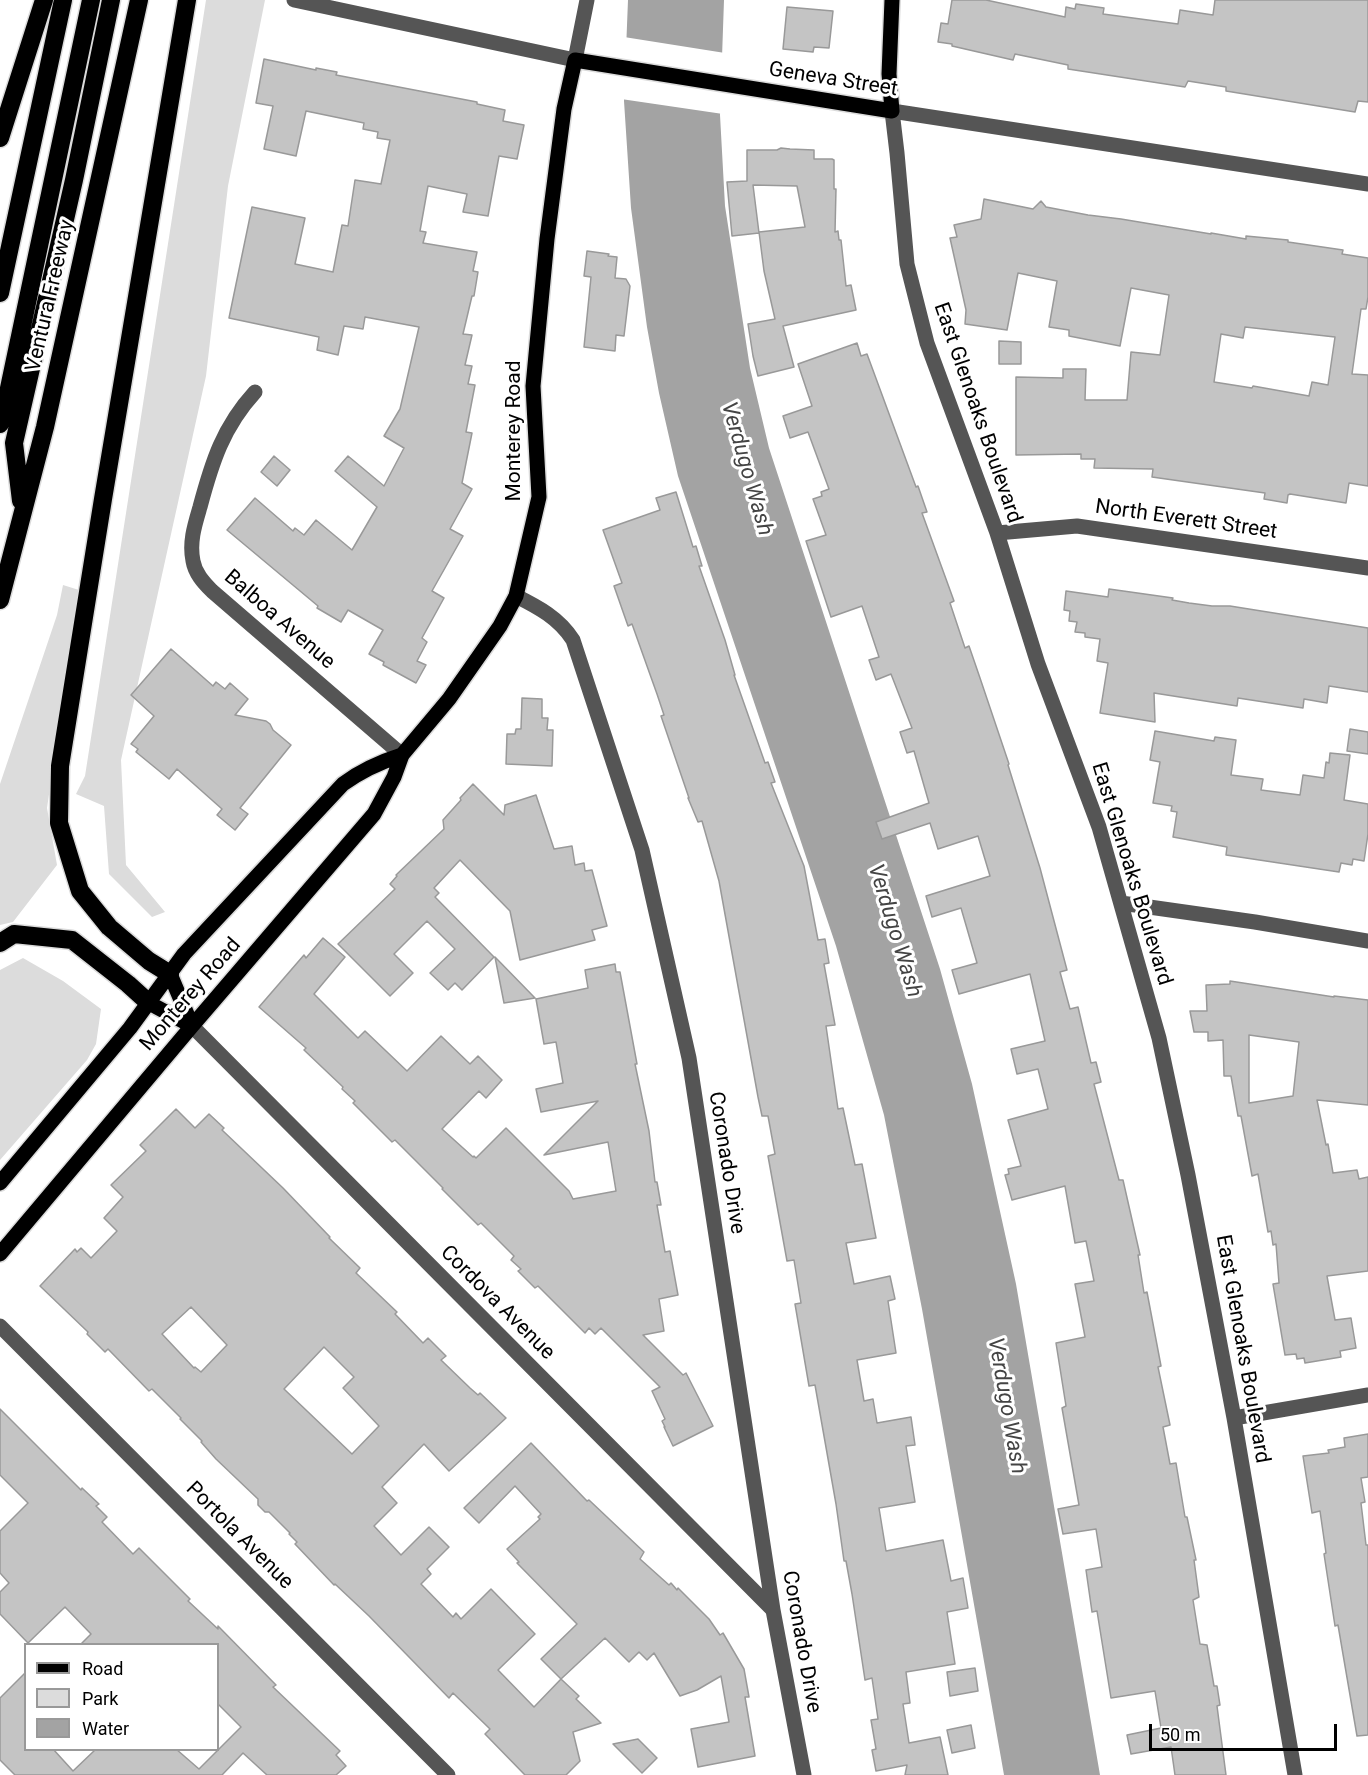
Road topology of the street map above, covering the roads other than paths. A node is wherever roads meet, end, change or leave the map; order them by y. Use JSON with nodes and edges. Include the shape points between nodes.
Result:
{"nodes":[{"id":1,"x":44,"y":0,"type":"edge"},
{"id":2,"x":63,"y":0,"type":"edge"},
{"id":3,"x":91,"y":0,"type":"edge"},
{"id":4,"x":111,"y":0,"type":"edge"},
{"id":5,"x":140,"y":0,"type":"edge"},
{"id":6,"x":187,"y":0,"type":"edge"},
{"id":7,"x":294,"y":0,"type":"edge"},
{"id":8,"x":587,"y":0,"type":"edge"},
{"id":9,"x":892,"y":0,"type":"edge"},
{"id":10,"x":575,"y":60,"type":"junction"},
{"id":11,"x":892,"y":111,"type":"junction"},
{"id":12,"x":0,"y":138,"type":"edge"},
{"id":13,"x":1368,"y":184,"type":"edge"},
{"id":14,"x":0,"y":293,"type":"edge"},
{"id":15,"x":255,"y":392,"type":"dead end"},
{"id":16,"x":0,"y":424,"type":"edge"},
{"id":17,"x":23,"y":512,"type":"junction"},
{"id":18,"x":997,"y":533,"type":"junction"},
{"id":19,"x":1368,"y":568,"type":"edge"},
{"id":20,"x":516,"y":596,"type":"junction"},
{"id":21,"x":0,"y":600,"type":"edge"},
{"id":22,"x":402,"y":755,"type":"junction"},
{"id":23,"x":1121,"y":903,"type":"junction"},
{"id":24,"x":1368,"y":941,"type":"edge"},
{"id":25,"x":0,"y":943,"type":"edge"},
{"id":26,"x":170,"y":974,"type":"junction"},
{"id":27,"x":149,"y":1003,"type":"junction"},
{"id":28,"x":192,"y":1026,"type":"junction"},
{"id":29,"x":0,"y":1183,"type":"edge"},
{"id":30,"x":0,"y":1254,"type":"edge"},
{"id":31,"x":0,"y":1326,"type":"edge"},
{"id":32,"x":1368,"y":1395,"type":"edge"},
{"id":33,"x":1234,"y":1418,"type":"junction"},
{"id":34,"x":773,"y":1610,"type":"junction"},
{"id":35,"x":448,"y":1775,"type":"edge"},
{"id":36,"x":804,"y":1775,"type":"edge"},
{"id":37,"x":1295,"y":1775,"type":"edge"}],
"edges":[{"from":1,"to":12,"type":"highway"},
{"from":2,"to":14,"type":"highway"},
{"from":3,"to":16,"type":"highway"},
{"from":4,"to":17,"type":"highway","via":[[14,443]]},
{"from":5,"to":17,"type":"highway","name":"Ventura Freeway"},
{"from":6,"to":26,"type":"highway","via":[[60,766],[59,823],[81,891],[109,927]]},
{"from":7,"to":10,"type":"street","name":"Geneva Street"},
{"from":8,"to":10,"type":"street","name":"Monterey Road"},
{"from":9,"to":11,"type":"main road","name":"East Glenoaks Boulevard"},
{"from":10,"to":11,"type":"main road","name":"Geneva Street"},
{"from":10,"to":20,"type":"main road","name":"Monterey Road","via":[[564,109],[533,386],[539,497]]},
{"from":11,"to":13,"type":"street","name":"Geneva Street"},
{"from":11,"to":18,"type":"street","name":"East Glenoaks Boulevard","via":[[907,264],[927,343]]},
{"from":15,"to":22,"type":"street","name":"Balboa Avenue","via":[[230,424],[211,468],[194,529],[193,563],[200,579],[212,591]]},
{"from":17,"to":21,"type":"highway","name":"Ventura Freeway"},
{"from":18,"to":19,"type":"street","name":"North Everett Street","via":[[1077,526]]},
{"from":18,"to":23,"type":"street","name":"East Glenoaks Boulevard","via":[[1038,664],[1099,827]]},
{"from":20,"to":22,"type":"main road","name":"Monterey Road","via":[[495,634],[449,699]]},
{"from":20,"to":34,"type":"street","name":"Coronado Drive","via":[[552,616],[573,640],[642,850],[689,1059]]},
{"from":22,"to":26,"type":"main road","name":"Monterey Road","via":[[362,771],[343,784],[184,954]]},
{"from":22,"to":28,"type":"main road","name":"Monterey Road","via":[[374,814]]},
{"from":23,"to":24,"type":"street"},
{"from":23,"to":33,"type":"street","name":"East Glenoaks Boulevard","via":[[1159,1038]]},
{"from":25,"to":27,"type":"highway","via":[[14,934],[72,940]]},
{"from":26,"to":27,"type":"main road","name":"Monterey Road"},
{"from":26,"to":28,"type":"main road"},
{"from":27,"to":28,"type":"main road"},
{"from":27,"to":29,"type":"main road","name":"Monterey Road"},
{"from":28,"to":30,"type":"main road","name":"Monterey Road"},
{"from":28,"to":34,"type":"street","name":"Cordova Avenue"},
{"from":31,"to":35,"type":"street","name":"Portola Avenue"},
{"from":32,"to":33,"type":"street"},
{"from":33,"to":37,"type":"street","name":"East Glenoaks Boulevard"},
{"from":34,"to":36,"type":"street","name":"Coronado Drive"}]}
